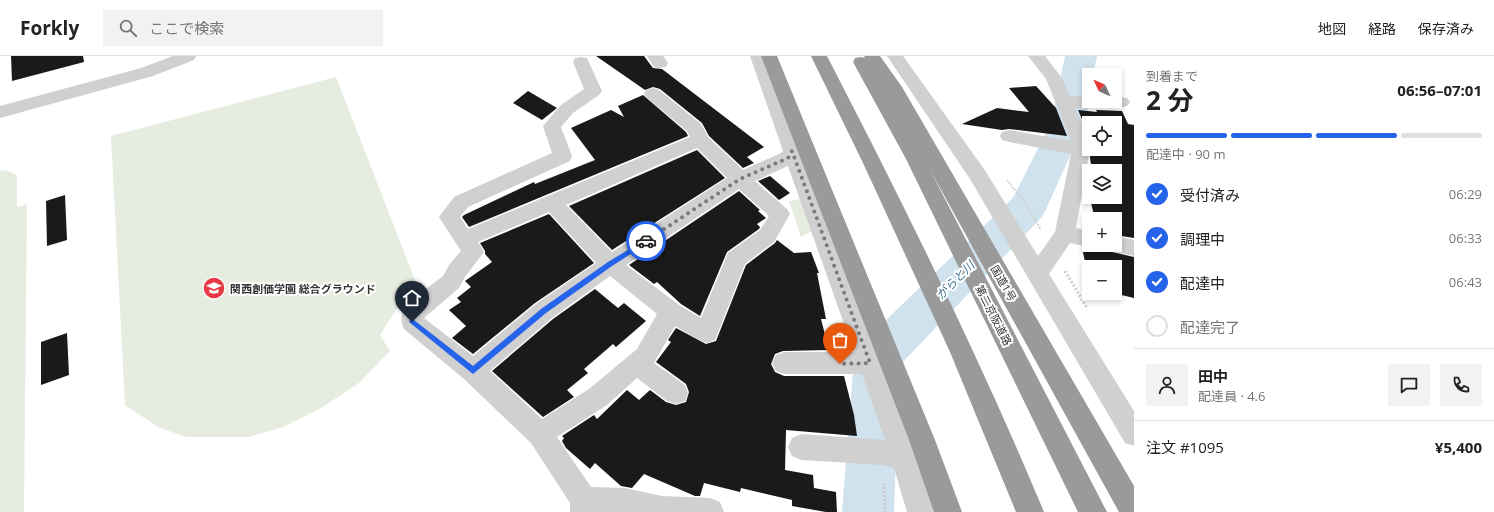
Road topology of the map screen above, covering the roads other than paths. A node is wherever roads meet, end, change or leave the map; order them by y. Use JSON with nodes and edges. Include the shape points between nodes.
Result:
{"nodes":[{"id":1,"x":188,"y":56,"type":"edge"},
{"id":2,"x":758,"y":56,"type":"edge"},
{"id":3,"x":769,"y":56,"type":"edge"},
{"id":4,"x":819,"y":56,"type":"edge"},
{"id":5,"x":857,"y":56,"type":"edge"},
{"id":6,"x":872,"y":56,"type":"edge"},
{"id":7,"x":895,"y":56,"type":"edge"},
{"id":8,"x":1036,"y":56,"type":"edge"},
{"id":9,"x":581,"y":62,"type":"dead end"},
{"id":10,"x":653,"y":94,"type":"dead end"},
{"id":11,"x":1064,"y":102,"type":"junction"},
{"id":12,"x":1082,"y":102,"type":"edge"},
{"id":13,"x":0,"y":112,"type":"edge"},
{"id":14,"x":1009,"y":136,"type":"dead end"},
{"id":15,"x":700,"y":140,"type":"junction"},
{"id":16,"x":1081,"y":149,"type":"junction"},
{"id":17,"x":792,"y":151,"type":"junction"},
{"id":18,"x":740,"y":179,"type":"junction"},
{"id":19,"x":551,"y":202,"type":"junction"},
{"id":20,"x":1065,"y":234,"type":"junction"},
{"id":21,"x":1082,"y":238,"type":"edge"},
{"id":22,"x":464,"y":239,"type":"junction"},
{"id":23,"x":1122,"y":245,"type":"edge"},
{"id":24,"x":1134,"y":248,"type":"edge"},
{"id":25,"x":610,"y":264,"type":"junction"},
{"id":26,"x":1038,"y":274,"type":"junction"},
{"id":27,"x":671,"y":312,"type":"junction"},
{"id":28,"x":784,"y":363,"type":"dead end"},
{"id":29,"x":870,"y":363,"type":"junction"},
{"id":30,"x":636,"y":364,"type":"junction"},
{"id":31,"x":473,"y":371,"type":"junction"},
{"id":32,"x":676,"y":393,"type":"dead end"},
{"id":33,"x":540,"y":434,"type":"junction"},
{"id":34,"x":1134,"y":434,"type":"edge"},
{"id":35,"x":800,"y":447,"type":"dead end"},
{"id":36,"x":904,"y":459,"type":"junction"},
{"id":37,"x":584,"y":506,"type":"edge"},
{"id":38,"x":662,"y":511,"type":"edge"},
{"id":39,"x":710,"y":512,"type":"edge"},
{"id":40,"x":921,"y":512,"type":"edge"},
{"id":41,"x":948,"y":512,"type":"edge"},
{"id":42,"x":1030,"y":512,"type":"edge"},
{"id":43,"x":1093,"y":512,"type":"edge"},
{"id":44,"x":1134,"y":512,"type":"edge"}],
"edges":[{"from":1,"to":13,"type":"street","via":[[147,72]]},
{"from":2,"to":17,"type":"street"},
{"from":3,"to":41,"type":"highway","via":[[922,440]]},
{"from":4,"to":42,"type":"highway","via":[[873,163],[962,352]]},
{"from":5,"to":43,"type":"highway","name":"第二京阪道路","via":[[915,159]]},
{"from":6,"to":44,"type":"highway","name":"国道1号","via":[[893,87]]},
{"from":7,"to":26,"type":"street","via":[[977,174]]},
{"from":8,"to":11,"type":"street","via":[[1054,78]]},
{"from":9,"to":22,"type":"street","via":[[593,91],[567,109],[552,126],[564,156],[461,202],[450,217]]},
{"from":10,"to":15,"type":"street","via":[[696,128]]},
{"from":11,"to":12,"type":"street"},
{"from":11,"to":16,"type":"street","via":[[1082,144]]},
{"from":14,"to":16,"type":"street"},
{"from":15,"to":18,"type":"street"},
{"from":15,"to":19,"type":"street"},
{"from":16,"to":20,"type":"street"},
{"from":17,"to":18,"type":"street","via":[[788,158]]},
{"from":17,"to":29,"type":"street"},
{"from":18,"to":25,"type":"street"},
{"from":18,"to":27,"type":"street","via":[[780,214],[767,236],[736,259],[707,333]]},
{"from":19,"to":22,"type":"street"},
{"from":19,"to":25,"type":"street"},
{"from":20,"to":21,"type":"street"},
{"from":20,"to":26,"type":"street"},
{"from":22,"to":31,"type":"street","via":[[473,252],[451,282],[413,312],[412,322]]},
{"from":23,"to":24,"type":"street"},
{"from":25,"to":27,"type":"street"},
{"from":25,"to":31,"type":"street","via":[[544,311]]},
{"from":26,"to":34,"type":"street"},
{"from":27,"to":30,"type":"street","via":[[645,356]]},
{"from":28,"to":29,"type":"street"},
{"from":29,"to":36,"type":"street"},
{"from":30,"to":32,"type":"street"},
{"from":30,"to":33,"type":"street","via":[[598,397]]},
{"from":31,"to":33,"type":"street"},
{"from":33,"to":37,"type":"street"},
{"from":35,"to":36,"type":"street","via":[[883,452]]},
{"from":36,"to":40,"type":"street"},
{"from":37,"to":38,"type":"street","via":[[625,502]]},
{"from":38,"to":39,"type":"street"}]}
